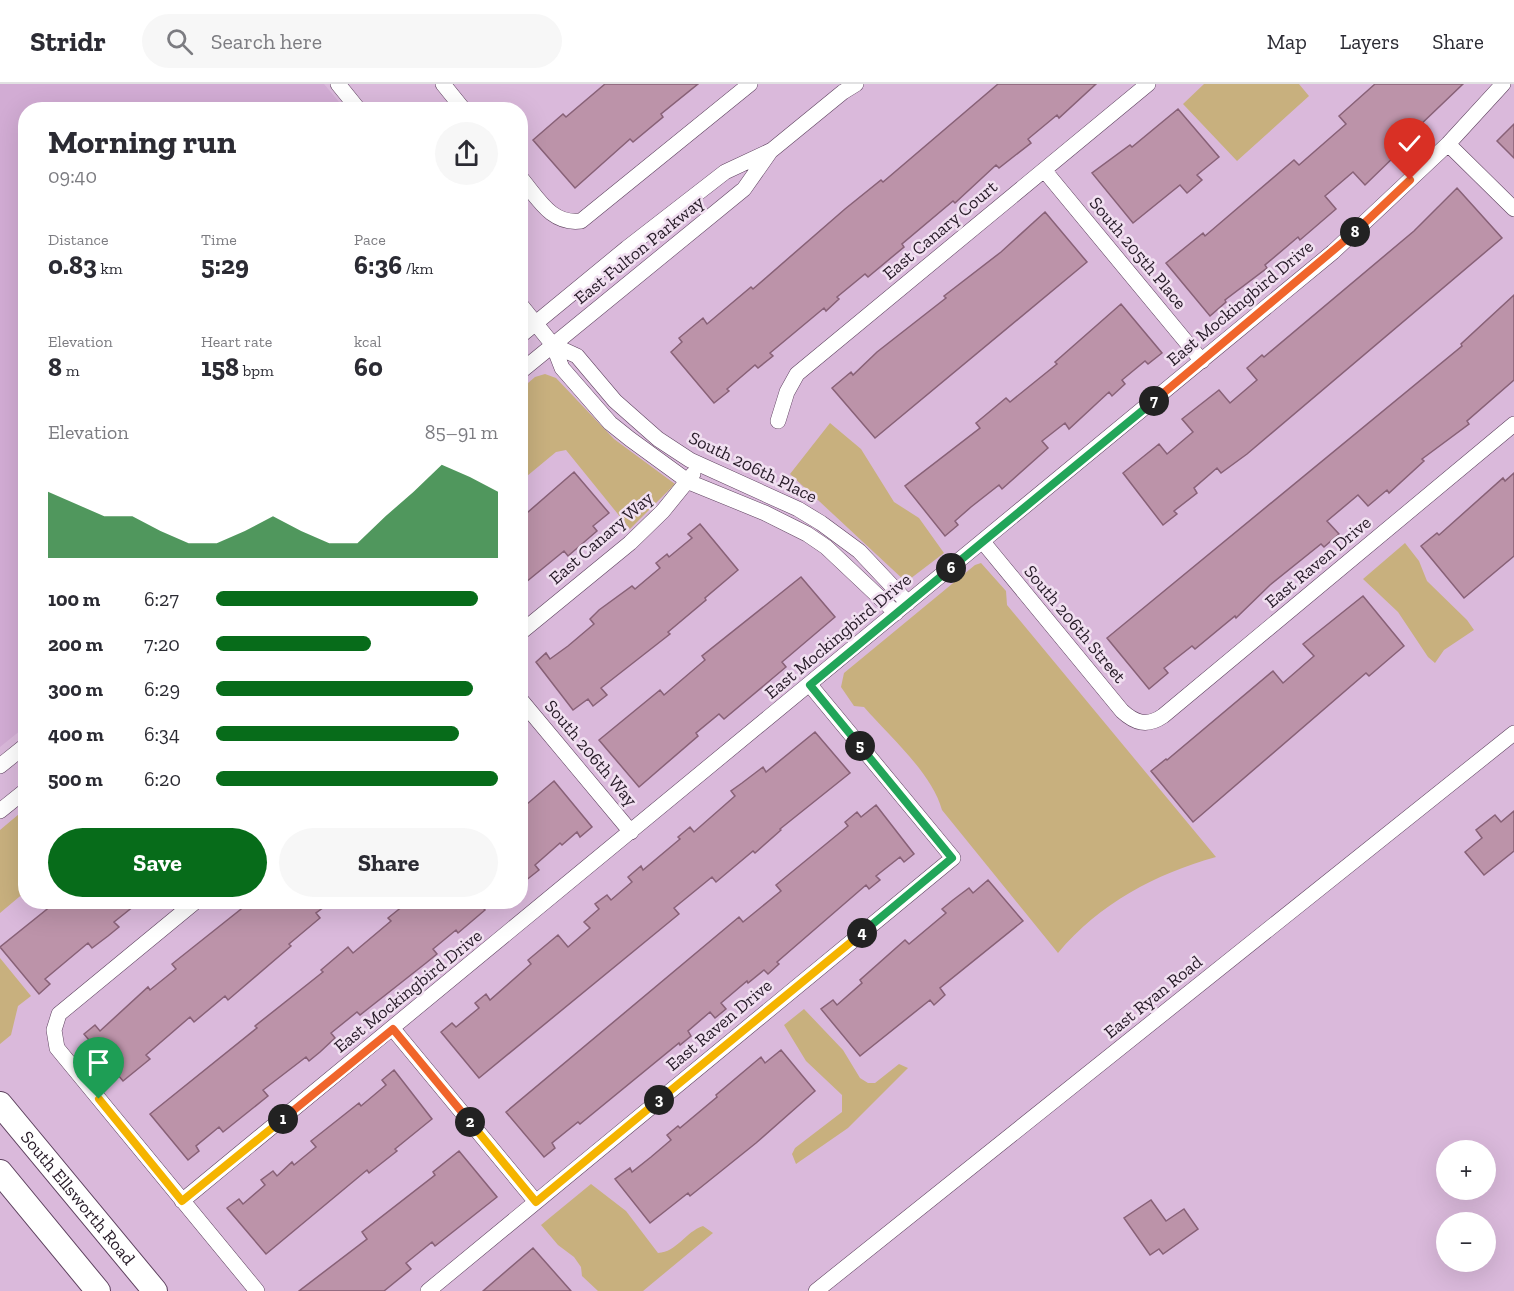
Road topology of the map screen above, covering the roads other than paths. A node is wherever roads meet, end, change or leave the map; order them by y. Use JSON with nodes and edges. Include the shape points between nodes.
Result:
{"nodes":[{"id":1,"x":338,"y":84,"type":"edge"},
{"id":2,"x":443,"y":84,"type":"edge"},
{"id":3,"x":750,"y":84,"type":"edge"},
{"id":4,"x":1148,"y":84,"type":"edge"},
{"id":5,"x":1503,"y":84,"type":"edge"},
{"id":6,"x":849,"y":87,"type":"edge"},
{"id":7,"x":353,"y":102,"type":"edge"},
{"id":8,"x":458,"y":102,"type":"edge"},
{"id":9,"x":1448,"y":144,"type":"junction"},
{"id":10,"x":772,"y":150,"type":"junction"},
{"id":11,"x":1044,"y":170,"type":"junction"},
{"id":12,"x":528,"y":187,"type":"edge"},
{"id":13,"x":1514,"y":209,"type":"edge"},
{"id":14,"x":528,"y":315,"type":"edge"},
{"id":15,"x":535,"y":324,"type":"junction"},
{"id":16,"x":528,"y":330,"type":"edge"},
{"id":17,"x":553,"y":345,"type":"junction"},
{"id":18,"x":1202,"y":361,"type":"junction"},
{"id":19,"x":528,"y":365,"type":"edge"},
{"id":20,"x":778,"y":421,"type":"dead end"},
{"id":21,"x":1514,"y":424,"type":"edge"},
{"id":22,"x":698,"y":464,"type":"junction"},
{"id":23,"x":689,"y":482,"type":"junction"},
{"id":24,"x":982,"y":542,"type":"junction"},
{"id":25,"x":908,"y":603,"type":"junction"},
{"id":26,"x":896,"y":613,"type":"junction"},
{"id":27,"x":528,"y":626,"type":"edge"},
{"id":28,"x":810,"y":685,"type":"junction"},
{"id":29,"x":528,"y":709,"type":"edge"},
{"id":30,"x":1143,"y":723,"type":"joint"},
{"id":31,"x":1514,"y":733,"type":"edge"},
{"id":32,"x":18,"y":751,"type":"edge"},
{"id":33,"x":0,"y":766,"type":"edge"},
{"id":34,"x":18,"y":796,"type":"edge"},
{"id":35,"x":0,"y":811,"type":"edge"},
{"id":36,"x":631,"y":832,"type":"junction"},
{"id":37,"x":186,"y":909,"type":"edge"},
{"id":38,"x":393,"y":1029,"type":"junction"},
{"id":39,"x":0,"y":1104,"type":"edge"},
{"id":40,"x":0,"y":1172,"type":"edge"},
{"id":41,"x":182,"y":1201,"type":"junction"},
{"id":42,"x":536,"y":1202,"type":"junction"},
{"id":43,"x":98,"y":1291,"type":"edge"},
{"id":44,"x":154,"y":1291,"type":"edge"},
{"id":45,"x":257,"y":1291,"type":"edge"},
{"id":46,"x":428,"y":1291,"type":"edge"},
{"id":47,"x":816,"y":1291,"type":"edge"}],
"edges":[{"from":1,"to":7,"type":"street"},
{"from":2,"to":8,"type":"street"},
{"from":3,"to":12,"type":"street","via":[[590,216],[572,222],[558,219]]},
{"from":4,"to":11,"type":"street","name":"East Canary Court"},
{"from":5,"to":9,"type":"street","name":"East Mockingbird Drive"},
{"from":6,"to":10,"type":"street","name":"East Fulton Parkway"},
{"from":9,"to":13,"type":"street"},
{"from":9,"to":18,"type":"street","name":"East Mockingbird Drive","via":[[1333,252]]},
{"from":10,"to":15,"type":"street","name":"East Fulton Parkway","via":[[725,172]]},
{"from":10,"to":17,"type":"street","name":"East Fulton Parkway","via":[[744,189]]},
{"from":11,"to":18,"type":"street","name":"South 205th Place"},
{"from":11,"to":20,"type":"street","name":"East Canary Court","via":[[797,374]]},
{"from":14,"to":15,"type":"street","name":"South 206th Place"},
{"from":15,"to":16,"type":"street","name":"East Fulton Parkway"},
{"from":15,"to":17,"type":"street","name":"South 206th Place"},
{"from":17,"to":19,"type":"street","name":"East Fulton Parkway"},
{"from":17,"to":22,"type":"street","name":"South 206th Place","via":[[576,356],[615,401],[657,439]]},
{"from":17,"to":23,"type":"street","name":"South 206th Place","via":[[562,368],[610,423]]},
{"from":18,"to":24,"type":"street","name":"East Mockingbird Drive"},
{"from":21,"to":30,"type":"street","name":"East Raven Drive","via":[[1163,716]]},
{"from":22,"to":23,"type":"street","name":"East Canary Way"},
{"from":22,"to":25,"type":"street","name":"South 206th Place","via":[[821,523],[859,551]]},
{"from":23,"to":26,"type":"street","name":"South 206th Place","via":[[807,534]]},
{"from":23,"to":27,"type":"street","name":"East Canary Way","via":[[630,543]]},
{"from":24,"to":25,"type":"street","name":"East Mockingbird Drive"},
{"from":24,"to":30,"type":"street","name":"South 206th Street","via":[[1122,711]]},
{"from":25,"to":26,"type":"street","name":"East Mockingbird Drive"},
{"from":26,"to":28,"type":"street","name":"East Mockingbird Drive"},
{"from":28,"to":36,"type":"street","name":"East Mockingbird Drive"},
{"from":28,"to":42,"type":"street","name":"East Raven Drive","via":[[952,858]]},
{"from":29,"to":36,"type":"street","name":"South 206th Way"},
{"from":31,"to":47,"type":"street","name":"East Ryan Road"},
{"from":32,"to":33,"type":"street"},
{"from":34,"to":35,"type":"street"},
{"from":36,"to":38,"type":"street","name":"East Mockingbird Drive"},
{"from":37,"to":41,"type":"street","via":[[59,1014],[54,1030],[57,1048]]},
{"from":38,"to":41,"type":"street","name":"East Mockingbird Drive"},
{"from":38,"to":42,"type":"street"},
{"from":39,"to":44,"type":"main road","name":"South Ellsworth Road"},
{"from":40,"to":43,"type":"main road"},
{"from":41,"to":45,"type":"street"},
{"from":42,"to":46,"type":"street","name":"East Raven Drive"}]}
